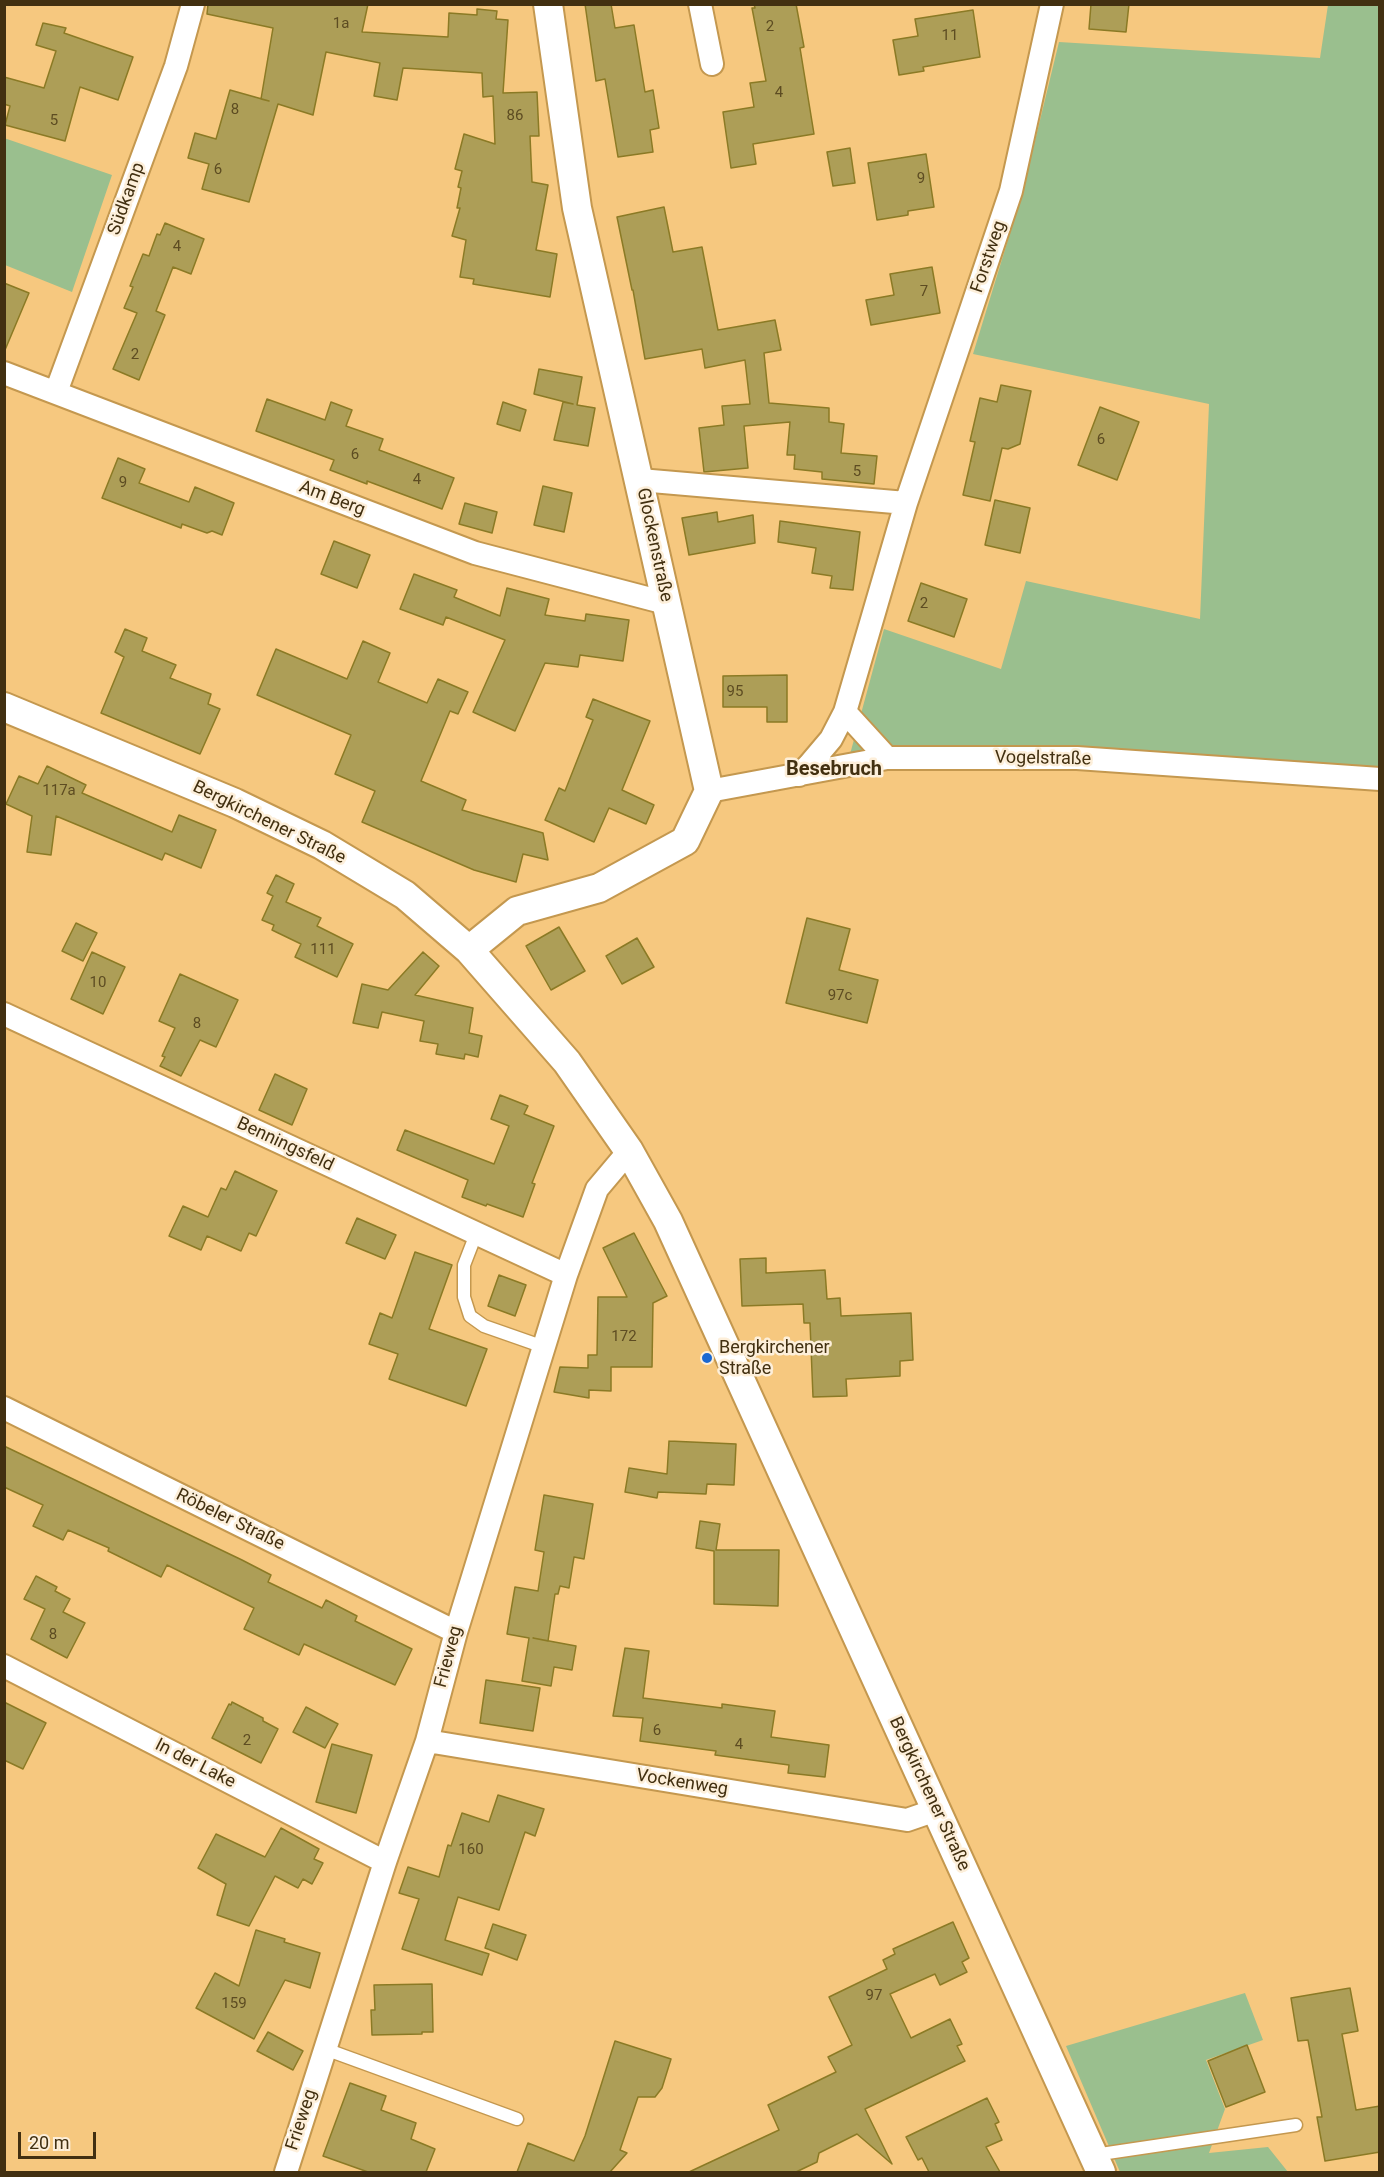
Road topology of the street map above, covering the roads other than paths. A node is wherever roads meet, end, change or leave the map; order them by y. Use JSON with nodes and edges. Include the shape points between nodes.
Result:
{"nodes":[{"id":1,"x":193,"y":4,"type":"edge"},
{"id":2,"x":548,"y":4,"type":"edge"},
{"id":3,"x":700,"y":4,"type":"edge"},
{"id":4,"x":1052,"y":4,"type":"edge"},
{"id":5,"x":712,"y":64,"type":"dead end"},
{"id":6,"x":4,"y":373,"type":"edge"},
{"id":7,"x":56,"y":392,"type":"junction"},
{"id":8,"x":640,"y":480,"type":"junction"},
{"id":9,"x":906,"y":503,"type":"junction"},
{"id":10,"x":666,"y":603,"type":"junction"},
{"id":11,"x":4,"y":707,"type":"edge"},
{"id":12,"x":845,"y":712,"type":"junction"},
{"id":13,"x":888,"y":758,"type":"junction"},
{"id":14,"x":799,"y":775,"type":"junction"},
{"id":15,"x":1380,"y":779,"type":"edge"},
{"id":16,"x":709,"y":791,"type":"junction"},
{"id":17,"x":469,"y":950,"type":"junction"},
{"id":18,"x":4,"y":1014,"type":"edge"},
{"id":19,"x":628,"y":1151,"type":"junction"},
{"id":20,"x":476,"y":1234,"type":"junction"},
{"id":21,"x":566,"y":1275,"type":"junction"},
{"id":22,"x":544,"y":1347,"type":"junction"},
{"id":23,"x":4,"y":1408,"type":"edge"},
{"id":24,"x":456,"y":1632,"type":"junction"},
{"id":25,"x":4,"y":1666,"type":"edge"},
{"id":26,"x":427,"y":1741,"type":"junction"},
{"id":27,"x":936,"y":1810,"type":"junction"},
{"id":28,"x":385,"y":1862,"type":"junction"},
{"id":29,"x":325,"y":2049,"type":"junction"},
{"id":30,"x":517,"y":2119,"type":"dead end"},
{"id":31,"x":1296,"y":2125,"type":"dead end"},
{"id":32,"x":1097,"y":2164,"type":"edge"},
{"id":33,"x":285,"y":2172,"type":"edge"}],
"edges":[{"from":1,"to":7,"type":"street","name":"Südkamp","via":[[176,66]]},
{"from":2,"to":8,"type":"street","name":"Glockenstraße","via":[[577,208]]},
{"from":3,"to":5,"type":"street"},
{"from":4,"to":9,"type":"street","name":"Forstweg","via":[[1011,191]]},
{"from":6,"to":7,"type":"street","name":"Am Berg"},
{"from":7,"to":10,"type":"street","name":"Am Berg","via":[[475,554]]},
{"from":8,"to":9,"type":"street"},
{"from":8,"to":10,"type":"street","name":"Glockenstraße"},
{"from":9,"to":12,"type":"street","name":"Forstweg"},
{"from":10,"to":16,"type":"street","name":"Glockenstraße"},
{"from":11,"to":17,"type":"street","name":"Bergkirchener Straße","via":[[234,803],[322,845],[405,895]]},
{"from":12,"to":13,"type":"street"},
{"from":12,"to":14,"type":"street","name":"Forstweg","via":[[831,739]]},
{"from":13,"to":14,"type":"street","name":"Vogelstraße"},
{"from":13,"to":15,"type":"street","name":"Vogelstraße","via":[[1077,758]]},
{"from":14,"to":16,"type":"street","name":"Vogelstraße"},
{"from":16,"to":17,"type":"street","via":[[685,841],[599,888],[517,911]]},
{"from":17,"to":19,"type":"street","name":"Bergkirchener Straße","via":[[567,1062]]},
{"from":18,"to":20,"type":"street","name":"Benningsfeld"},
{"from":19,"to":21,"type":"street","name":"Frieweg","via":[[597,1189]]},
{"from":19,"to":27,"type":"street","name":"Bergkirchener Straße","via":[[668,1221]]},
{"from":20,"to":21,"type":"street","name":"Benningsfeld"},
{"from":20,"to":22,"type":"lane","via":[[464,1265],[464,1297],[470,1316],[484,1326]]},
{"from":21,"to":22,"type":"street","name":"Frieweg"},
{"from":22,"to":24,"type":"street","name":"Frieweg"},
{"from":23,"to":24,"type":"street","name":"Röbeler Straße"},
{"from":24,"to":26,"type":"street","name":"Frieweg"},
{"from":25,"to":28,"type":"street","name":"In der Lake"},
{"from":26,"to":27,"type":"street","name":"Vockenweg","via":[[907,1820]]},
{"from":26,"to":28,"type":"street","name":"Frieweg"},
{"from":27,"to":32,"type":"street","name":"Bergkirchener Straße"},
{"from":28,"to":29,"type":"street","name":"Frieweg"},
{"from":29,"to":30,"type":"lane"},
{"from":29,"to":33,"type":"street","name":"Frieweg"},
{"from":31,"to":32,"type":"lane"}]}
